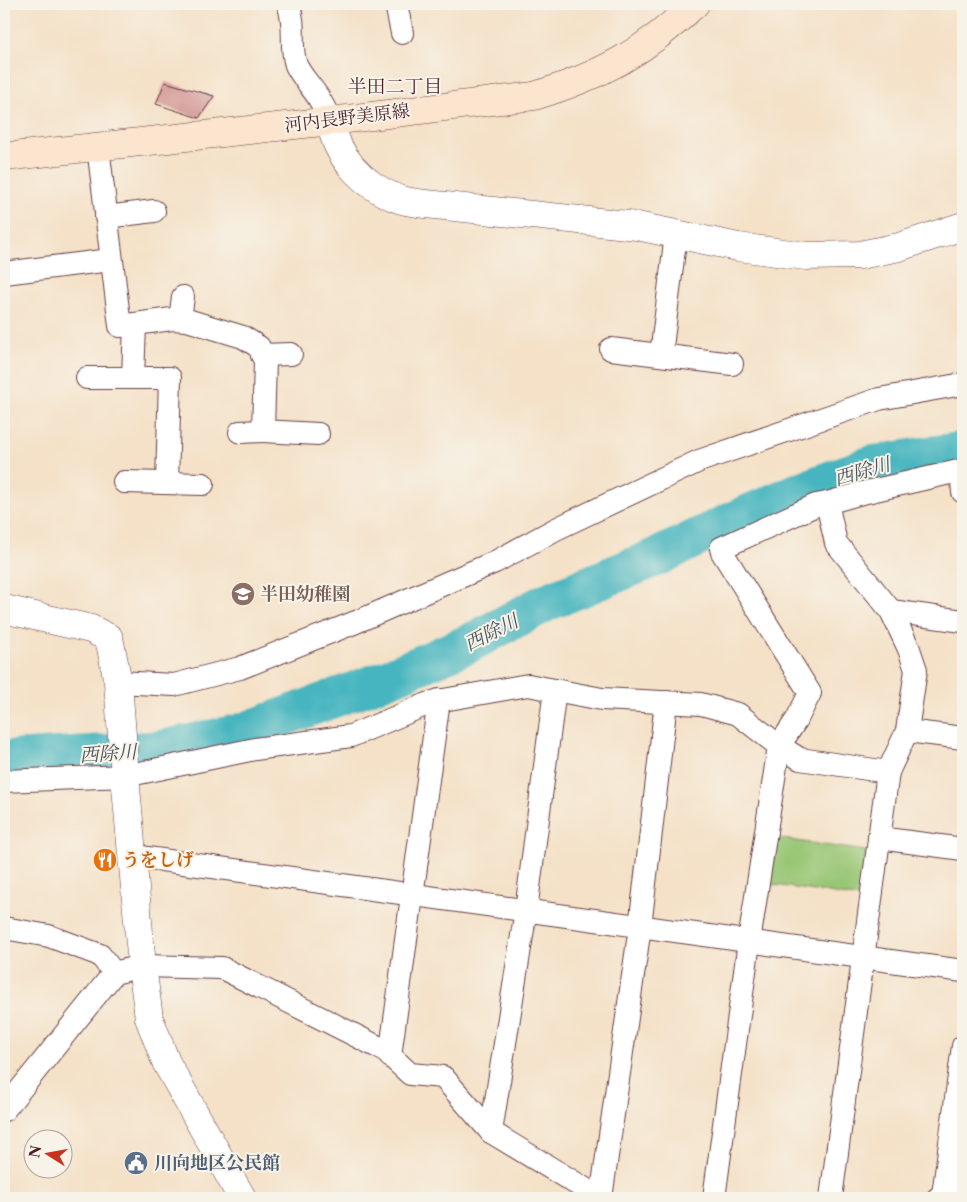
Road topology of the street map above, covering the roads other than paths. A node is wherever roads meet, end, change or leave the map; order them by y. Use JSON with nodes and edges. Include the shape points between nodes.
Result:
{"nodes":[{"id":1,"x":288,"y":4,"type":"edge"},
{"id":2,"x":396,"y":4,"type":"edge"},
{"id":3,"x":695,"y":4,"type":"edge"},
{"id":4,"x":402,"y":33,"type":"dead end"},
{"id":5,"x":331,"y":121,"type":"junction"},
{"id":6,"x":98,"y":147,"type":"junction"},
{"id":7,"x":4,"y":157,"type":"edge"},
{"id":8,"x":154,"y":211,"type":"dead end"},
{"id":9,"x":106,"y":218,"type":"junction"},
{"id":10,"x":963,"y":226,"type":"edge"},
{"id":11,"x":676,"y":234,"type":"junction"},
{"id":12,"x":111,"y":260,"type":"junction"},
{"id":13,"x":4,"y":273,"type":"edge"},
{"id":14,"x":183,"y":297,"type":"dead end"},
{"id":15,"x":180,"y":319,"type":"junction"},
{"id":16,"x":135,"y":324,"type":"junction"},
{"id":17,"x":610,"y":348,"type":"dead end"},
{"id":18,"x":291,"y":354,"type":"dead end"},
{"id":19,"x":262,"y":355,"type":"junction"},
{"id":20,"x":661,"y":355,"type":"junction"},
{"id":21,"x":732,"y":364,"type":"dead end"},
{"id":22,"x":87,"y":378,"type":"dead end"},
{"id":23,"x":133,"y":378,"type":"junction"},
{"id":24,"x":963,"y":384,"type":"edge"},
{"id":25,"x":263,"y":431,"type":"junction"},
{"id":26,"x":240,"y":432,"type":"dead end"},
{"id":27,"x":318,"y":434,"type":"dead end"},
{"id":28,"x":962,"y":478,"type":"edge"},
{"id":29,"x":124,"y":482,"type":"dead end"},
{"id":30,"x":167,"y":483,"type":"junction"},
{"id":31,"x":203,"y":484,"type":"dead end"},
{"id":32,"x":827,"y":503,"type":"junction"},
{"id":33,"x":4,"y":609,"type":"edge"},
{"id":34,"x":891,"y":611,"type":"junction"},
{"id":35,"x":963,"y":621,"type":"edge"},
{"id":36,"x":119,"y":690,"type":"junction"},
{"id":37,"x":555,"y":690,"type":"junction"},
{"id":38,"x":439,"y":700,"type":"junction"},
{"id":39,"x":666,"y":702,"type":"junction"},
{"id":40,"x":907,"y":731,"type":"junction"},
{"id":41,"x":963,"y":738,"type":"edge"},
{"id":42,"x":779,"y":746,"type":"junction"},
{"id":43,"x":124,"y":768,"type":"junction"},
{"id":44,"x":888,"y":772,"type":"junction"},
{"id":45,"x":4,"y":781,"type":"edge"},
{"id":46,"x":879,"y":838,"type":"junction"},
{"id":47,"x":963,"y":849,"type":"edge"},
{"id":48,"x":133,"y":856,"type":"junction"},
{"id":49,"x":412,"y":895,"type":"junction"},
{"id":50,"x":526,"y":910,"type":"junction"},
{"id":51,"x":640,"y":927,"type":"junction"},
{"id":52,"x":4,"y":928,"type":"edge"},
{"id":53,"x":749,"y":942,"type":"junction"},
{"id":54,"x":864,"y":958,"type":"junction"},
{"id":55,"x":142,"y":966,"type":"junction"},
{"id":56,"x":963,"y":972,"type":"edge"},
{"id":57,"x":114,"y":973,"type":"junction"},
{"id":58,"x":963,"y":1046,"type":"edge"},
{"id":59,"x":390,"y":1056,"type":"junction"},
{"id":60,"x":4,"y":1110,"type":"edge"},
{"id":61,"x":492,"y":1132,"type":"junction"},
{"id":62,"x":963,"y":1182,"type":"edge"},
{"id":63,"x":941,"y":1197,"type":"edge"},
{"id":64,"x":242,"y":1198,"type":"edge"},
{"id":65,"x":600,"y":1198,"type":"edge"},
{"id":66,"x":714,"y":1198,"type":"edge"},
{"id":67,"x":831,"y":1198,"type":"edge"}],
"edges":[{"from":1,"to":5,"type":"street","via":[[292,13],[293,52],[297,66]]},
{"from":2,"to":4,"type":"street"},
{"from":3,"to":5,"type":"main road","name":"河内長野美原線","via":[[657,38],[626,58],[562,87],[534,96]]},
{"from":5,"to":6,"type":"main road","name":"河内長野美原線"},
{"from":5,"to":11,"type":"street","via":[[333,134],[349,164],[370,185],[397,199],[637,226]]},
{"from":6,"to":7,"type":"main road","name":"河内長野美原線"},
{"from":6,"to":9,"type":"street"},
{"from":8,"to":9,"type":"street"},
{"from":9,"to":12,"type":"street"},
{"from":10,"to":11,"type":"street","via":[[899,247],[860,255],[779,253]]},
{"from":11,"to":20,"type":"street"},
{"from":12,"to":13,"type":"street"},
{"from":12,"to":16,"type":"street","via":[[120,326]]},
{"from":14,"to":15,"type":"street"},
{"from":15,"to":16,"type":"street"},
{"from":15,"to":19,"type":"street","via":[[243,337],[259,347]]},
{"from":16,"to":23,"type":"street"},
{"from":17,"to":20,"type":"street"},
{"from":18,"to":19,"type":"street"},
{"from":19,"to":25,"type":"street"},
{"from":20,"to":21,"type":"street"},
{"from":22,"to":23,"type":"street"},
{"from":23,"to":30,"type":"street","via":[[170,378]]},
{"from":24,"to":36,"type":"street","via":[[879,400],[699,461],[556,529],[495,562],[240,668],[174,685]]},
{"from":25,"to":26,"type":"street"},
{"from":25,"to":27,"type":"street"},
{"from":28,"to":32,"type":"street","via":[[862,493]]},
{"from":29,"to":30,"type":"street"},
{"from":30,"to":31,"type":"street"},
{"from":32,"to":34,"type":"street","via":[[836,544]]},
{"from":32,"to":42,"type":"street","via":[[721,548],[810,693]]},
{"from":33,"to":36,"type":"street","via":[[91,629],[109,638]]},
{"from":34,"to":35,"type":"street"},
{"from":34,"to":40,"type":"street","via":[[916,670]]},
{"from":36,"to":43,"type":"street"},
{"from":37,"to":38,"type":"street","via":[[528,685]]},
{"from":37,"to":39,"type":"street","via":[[602,699]]},
{"from":37,"to":50,"type":"street"},
{"from":38,"to":43,"type":"street","via":[[350,736]]},
{"from":38,"to":49,"type":"street"},
{"from":39,"to":42,"type":"street","via":[[701,704],[738,714]]},
{"from":39,"to":51,"type":"street"},
{"from":40,"to":41,"type":"street"},
{"from":40,"to":44,"type":"street"},
{"from":42,"to":44,"type":"street","via":[[800,759]]},
{"from":42,"to":53,"type":"street"},
{"from":43,"to":45,"type":"street"},
{"from":43,"to":48,"type":"street"},
{"from":44,"to":46,"type":"street"},
{"from":46,"to":47,"type":"street"},
{"from":46,"to":54,"type":"street"},
{"from":48,"to":49,"type":"street"},
{"from":48,"to":55,"type":"street"},
{"from":49,"to":50,"type":"street"},
{"from":49,"to":59,"type":"street"},
{"from":50,"to":51,"type":"street"},
{"from":50,"to":61,"type":"street"},
{"from":51,"to":53,"type":"street"},
{"from":51,"to":65,"type":"street"},
{"from":52,"to":57,"type":"street","via":[[49,936],[100,955]]},
{"from":53,"to":54,"type":"street"},
{"from":53,"to":66,"type":"street"},
{"from":54,"to":56,"type":"street"},
{"from":54,"to":67,"type":"street"},
{"from":55,"to":57,"type":"street"},
{"from":55,"to":59,"type":"street","via":[[222,968],[384,1050]]},
{"from":55,"to":64,"type":"street","via":[[148,1018],[166,1062]]},
{"from":57,"to":60,"type":"street"},
{"from":58,"to":63,"type":"street"},
{"from":59,"to":61,"type":"street","via":[[410,1074],[443,1077]]},
{"from":61,"to":65,"type":"street"},
{"from":62,"to":63,"type":"street"}]}
